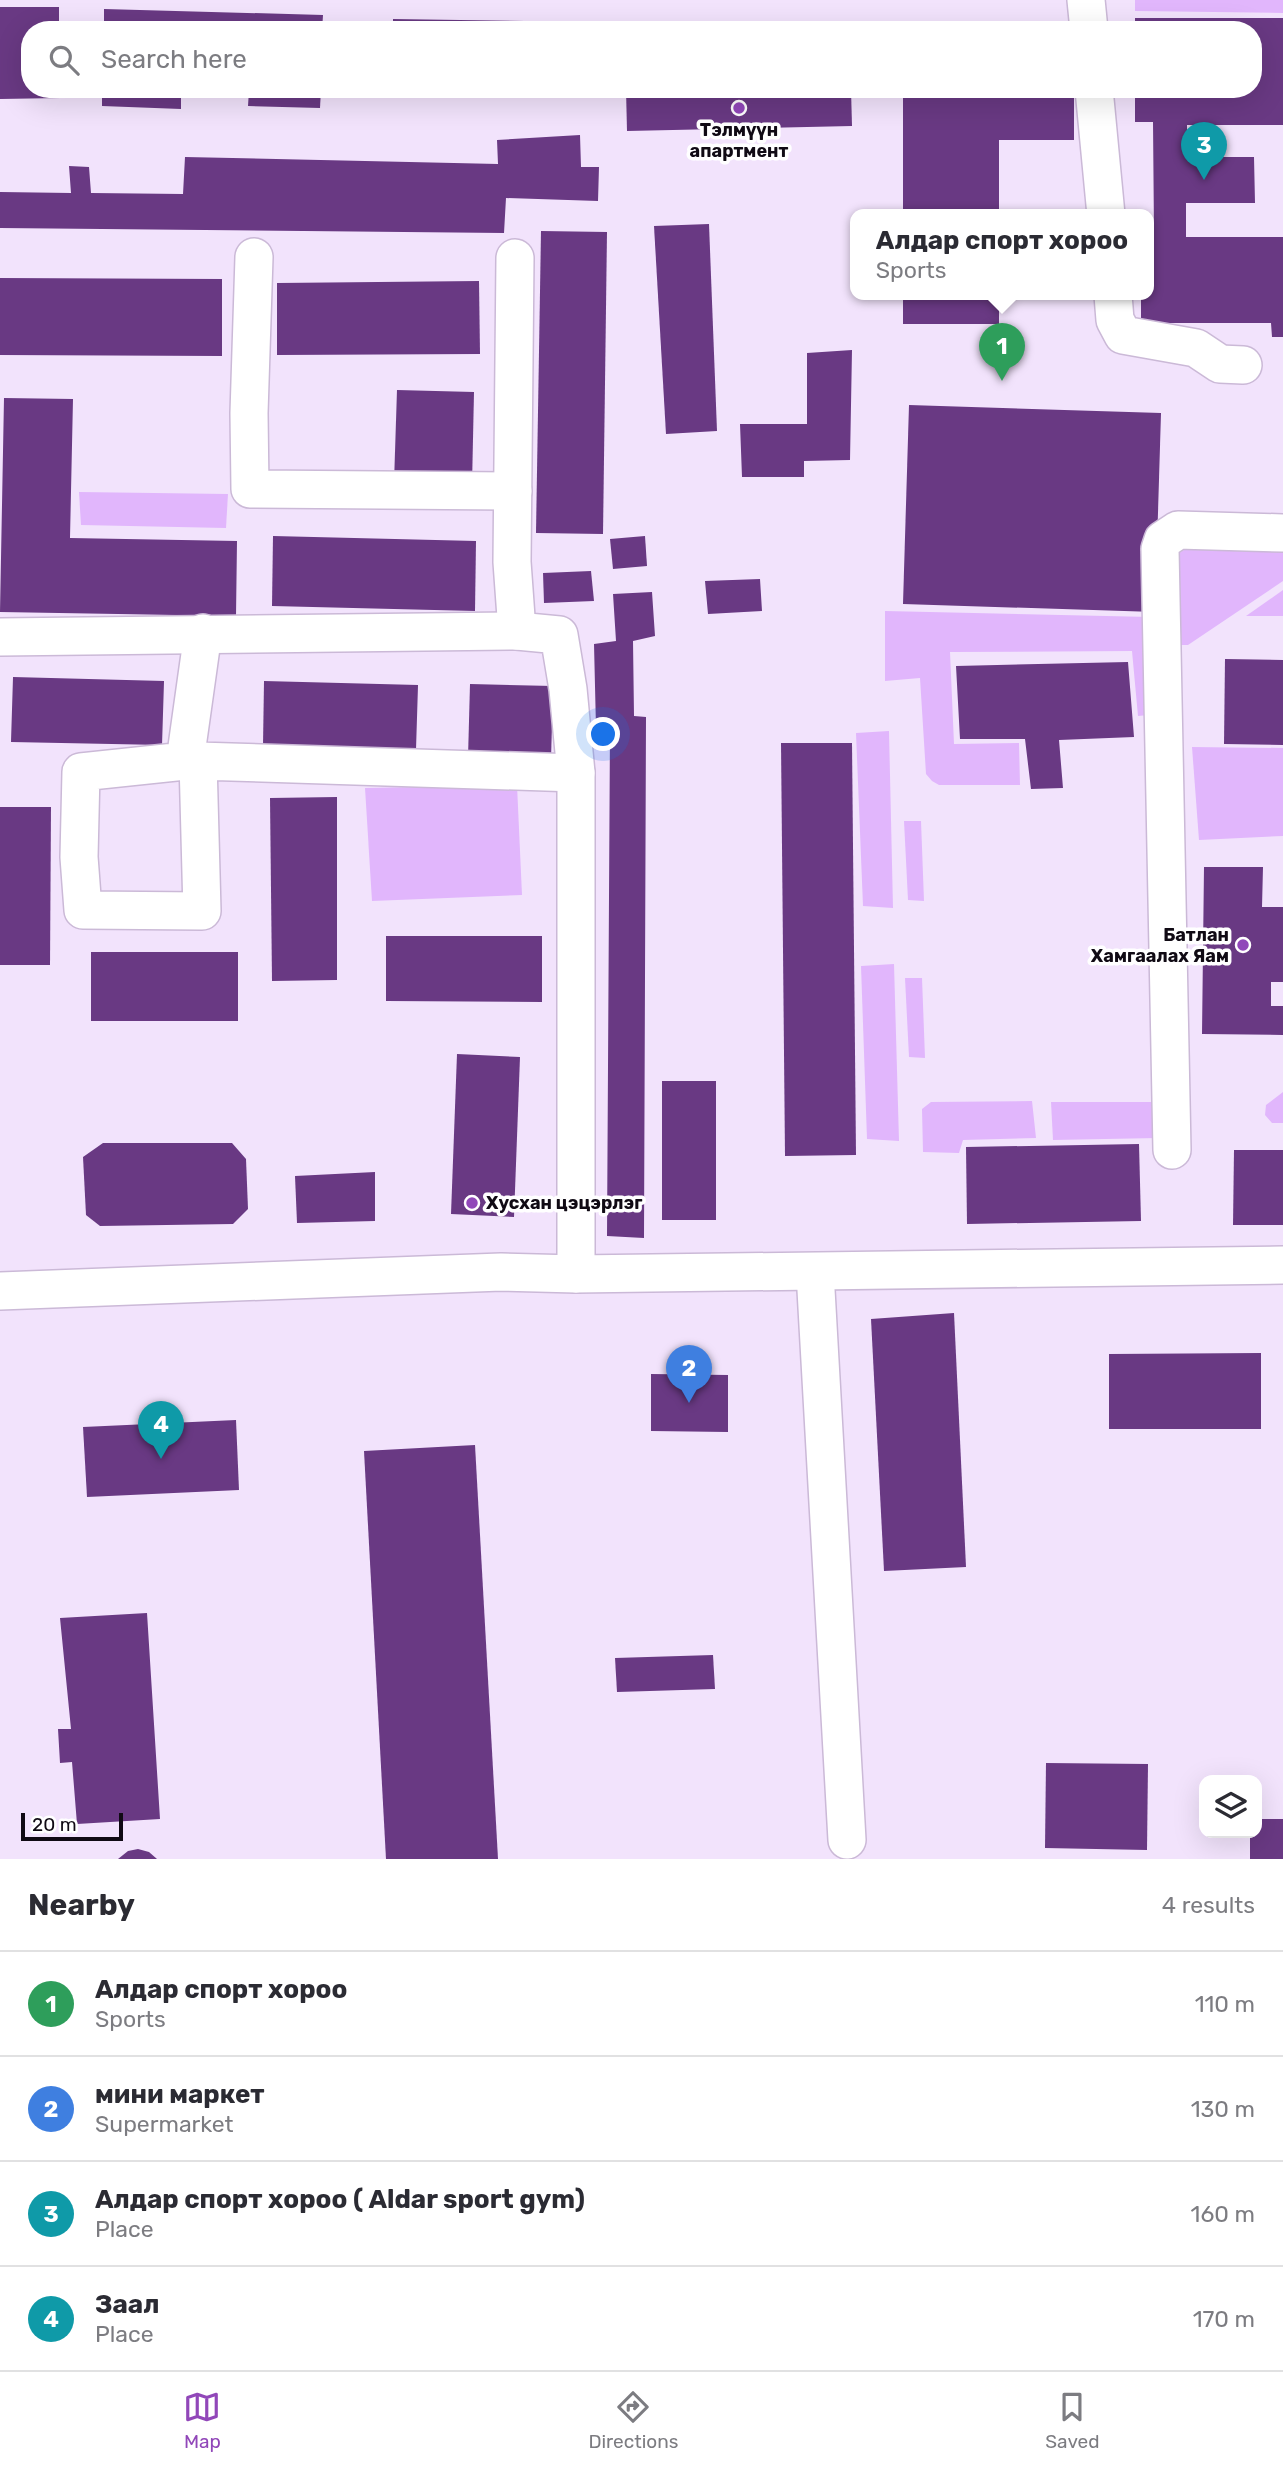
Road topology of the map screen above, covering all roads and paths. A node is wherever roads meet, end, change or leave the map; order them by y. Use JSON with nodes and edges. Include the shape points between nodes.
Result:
{"nodes":[{"id":1,"x":1086,"y":0,"type":"edge"},
{"id":2,"x":1088,"y":21,"type":"edge"},
{"id":3,"x":1095,"y":98,"type":"edge"},
{"id":4,"x":1105,"y":209,"type":"edge"},
{"id":5,"x":254,"y":257,"type":"dead end"},
{"id":6,"x":515,"y":258,"type":"dead end"},
{"id":7,"x":1113,"y":300,"type":"edge"},
{"id":8,"x":1243,"y":365,"type":"dead end"},
{"id":9,"x":513,"y":491,"type":"junction"},
{"id":10,"x":1283,"y":533,"type":"edge"},
{"id":11,"x":517,"y":631,"type":"junction"},
{"id":12,"x":203,"y":633,"type":"junction"},
{"id":13,"x":0,"y":637,"type":"edge"},
{"id":14,"x":576,"y":773,"type":"junction"},
{"id":15,"x":1172,"y":1150,"type":"dead end"},
{"id":16,"x":1283,"y":1265,"type":"edge"},
{"id":17,"x":815,"y":1272,"type":"junction"},
{"id":18,"x":576,"y":1274,"type":"junction"},
{"id":19,"x":0,"y":1290,"type":"edge"},
{"id":20,"x":847,"y":1840,"type":"dead end"}],
"edges":[{"from":1,"to":2,"type":"street"},
{"from":3,"to":4,"type":"street"},
{"from":5,"to":9,"type":"street","via":[[250,489]]},
{"from":6,"to":9,"type":"street"},
{"from":7,"to":8,"type":"street","via":[[1115,320],[1123,335],[1196,348],[1220,364]]},
{"from":9,"to":11,"type":"street"},
{"from":10,"to":15,"type":"street","via":[[1178,530],[1163,540],[1160,549]]},
{"from":11,"to":12,"type":"street"},
{"from":11,"to":14,"type":"street","via":[[559,635]]},
{"from":12,"to":13,"type":"street"},
{"from":12,"to":14,"type":"street","via":[[185,761],[81,772],[83,910],[202,911],[198,761]]},
{"from":14,"to":18,"type":"street"},
{"from":16,"to":17,"type":"street"},
{"from":17,"to":18,"type":"street"},
{"from":17,"to":20,"type":"street"},
{"from":18,"to":19,"type":"street","via":[[502,1272]]}]}
